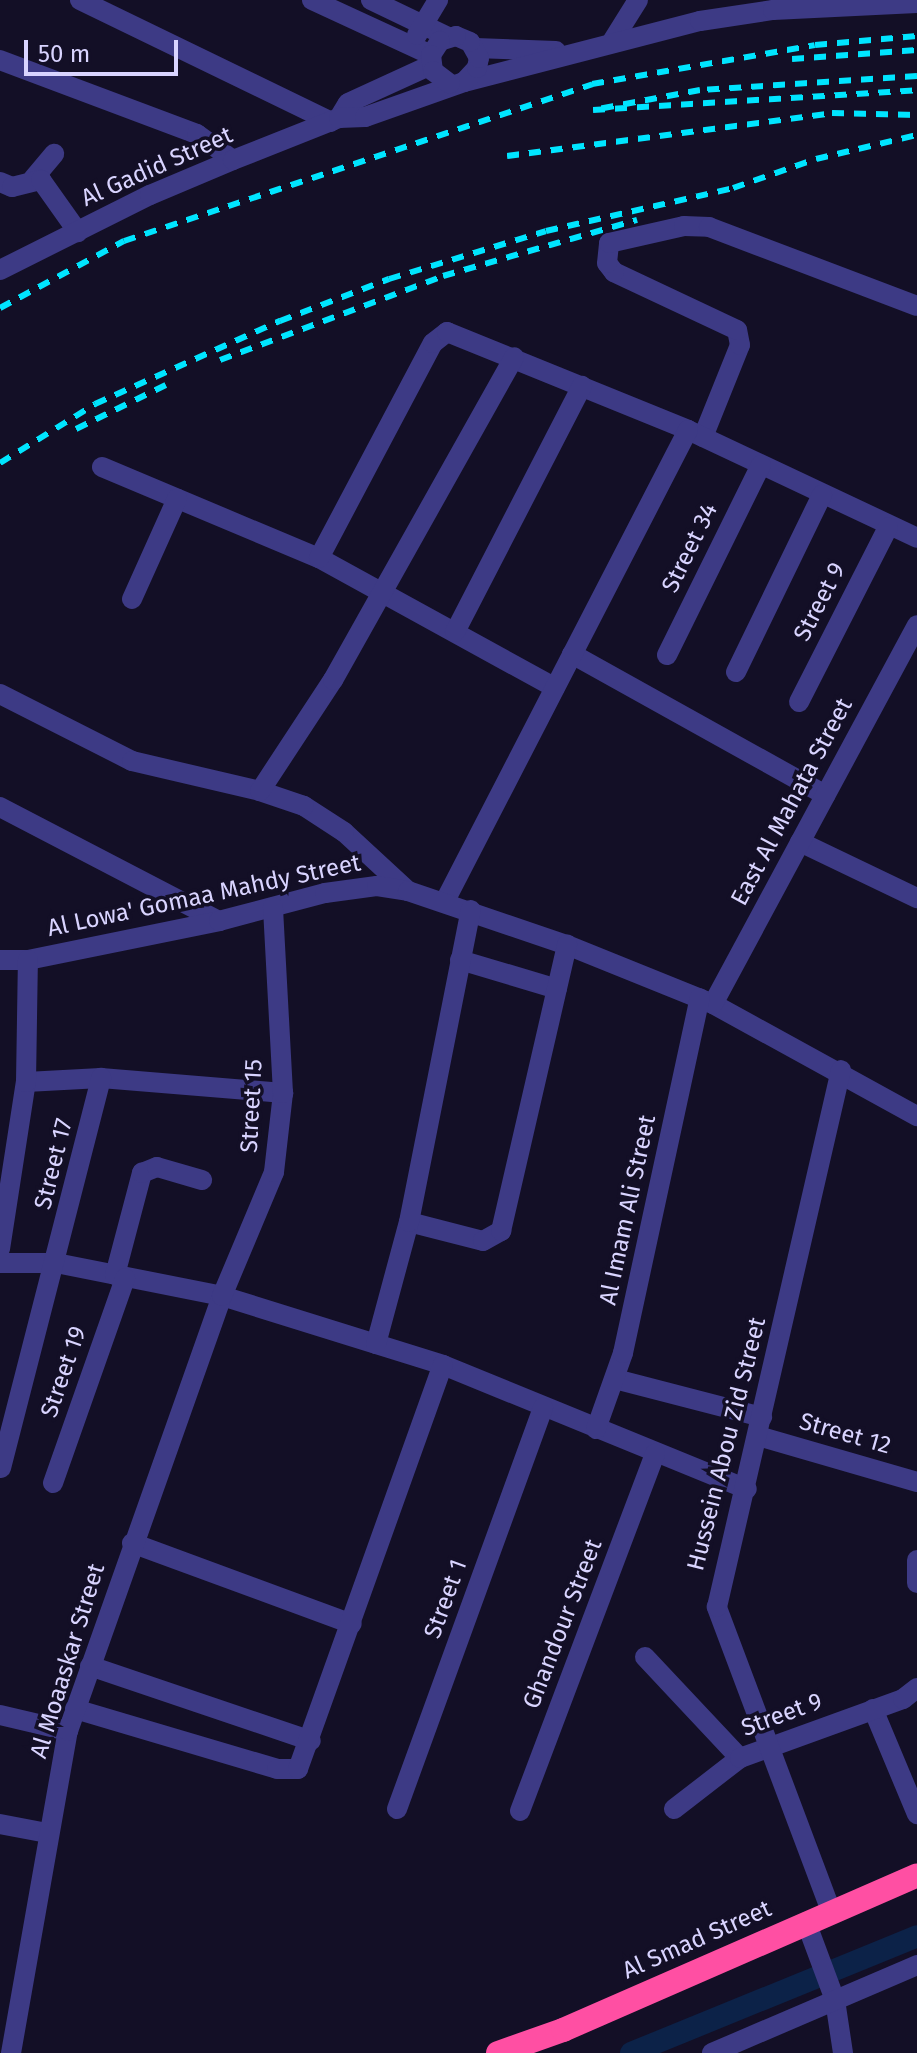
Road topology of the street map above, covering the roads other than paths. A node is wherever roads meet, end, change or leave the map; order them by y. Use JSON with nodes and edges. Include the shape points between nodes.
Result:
{"nodes":[{"id":1,"x":80,"y":0,"type":"edge"},
{"id":2,"x":312,"y":0,"type":"edge"},
{"id":3,"x":371,"y":0,"type":"edge"},
{"id":4,"x":438,"y":0,"type":"edge"},
{"id":5,"x":638,"y":0,"type":"edge"},
{"id":6,"x":917,"y":3,"type":"edge"},
{"id":7,"x":115,"y":8,"type":"edge"},
{"id":8,"x":423,"y":25,"type":"junction"},
{"id":9,"x":448,"y":37,"type":"junction"},
{"id":10,"x":613,"y":40,"type":"junction"},
{"id":11,"x":411,"y":46,"type":"junction"},
{"id":12,"x":475,"y":48,"type":"junction"},
{"id":13,"x":572,"y":51,"type":"junction"},
{"id":14,"x":0,"y":60,"type":"edge"},
{"id":15,"x":431,"y":60,"type":"junction"},
{"id":16,"x":457,"y":83,"type":"junction"},
{"id":17,"x":335,"y":120,"type":"junction"},
{"id":18,"x":54,"y":154,"type":"dead end"},
{"id":19,"x":233,"y":160,"type":"junction"},
{"id":20,"x":33,"y":179,"type":"junction"},
{"id":21,"x":0,"y":182,"type":"edge"},
{"id":22,"x":78,"y":232,"type":"junction"},
{"id":23,"x":0,"y":270,"type":"edge"},
{"id":24,"x":917,"y":306,"type":"edge"},
{"id":25,"x":514,"y":357,"type":"junction"},
{"id":26,"x":582,"y":386,"type":"junction"},
{"id":27,"x":696,"y":433,"type":"junction"},
{"id":28,"x":761,"y":465,"type":"junction"},
{"id":29,"x":102,"y":467,"type":"dead end"},
{"id":30,"x":822,"y":495,"type":"junction"},
{"id":31,"x":177,"y":499,"type":"junction"},
{"id":32,"x":888,"y":527,"type":"junction"},
{"id":33,"x":917,"y":538,"type":"edge"},
{"id":34,"x":319,"y":558,"type":"junction"},
{"id":35,"x":382,"y":591,"type":"junction"},
{"id":36,"x":132,"y":599,"type":"dead end"},
{"id":37,"x":917,"y":625,"type":"edge"},
{"id":38,"x":455,"y":632,"type":"junction"},
{"id":39,"x":572,"y":654,"type":"junction"},
{"id":40,"x":667,"y":655,"type":"dead end"},
{"id":41,"x":736,"y":672,"type":"dead end"},
{"id":42,"x":555,"y":688,"type":"junction"},
{"id":43,"x":0,"y":694,"type":"edge"},
{"id":44,"x":799,"y":702,"type":"dead end"},
{"id":45,"x":260,"y":791,"type":"junction"},
{"id":46,"x":825,"y":795,"type":"junction"},
{"id":47,"x":0,"y":807,"type":"edge"},
{"id":48,"x":800,"y":842,"type":"junction"},
{"id":49,"x":408,"y":891,"type":"junction"},
{"id":50,"x":917,"y":898,"type":"edge"},
{"id":51,"x":445,"y":901,"type":"junction"},
{"id":52,"x":273,"y":907,"type":"junction"},
{"id":53,"x":471,"y":910,"type":"junction"},
{"id":54,"x":219,"y":921,"type":"junction"},
{"id":55,"x":567,"y":945,"type":"junction"},
{"id":56,"x":0,"y":949,"type":"edge"},
{"id":57,"x":0,"y":960,"type":"edge"},
{"id":58,"x":28,"y":960,"type":"junction"},
{"id":59,"x":460,"y":960,"type":"junction"},
{"id":60,"x":557,"y":989,"type":"junction"},
{"id":61,"x":706,"y":1001,"type":"junction"},
{"id":62,"x":841,"y":1070,"type":"junction"},
{"id":63,"x":101,"y":1078,"type":"junction"},
{"id":64,"x":26,"y":1082,"type":"junction"},
{"id":65,"x":283,"y":1093,"type":"junction"},
{"id":66,"x":917,"y":1116,"type":"edge"},
{"id":67,"x":202,"y":1180,"type":"dead end"},
{"id":68,"x":409,"y":1222,"type":"junction"},
{"id":69,"x":0,"y":1249,"type":"edge"},
{"id":70,"x":0,"y":1263,"type":"edge"},
{"id":71,"x":56,"y":1263,"type":"junction"},
{"id":72,"x":120,"y":1276,"type":"junction"},
{"id":73,"x":222,"y":1296,"type":"junction"},
{"id":74,"x":376,"y":1344,"type":"junction"},
{"id":75,"x":443,"y":1365,"type":"junction"},
{"id":76,"x":615,"y":1379,"type":"junction"},
{"id":77,"x":543,"y":1408,"type":"junction"},
{"id":78,"x":760,"y":1426,"type":"junction"},
{"id":79,"x":596,"y":1429,"type":"junction"},
{"id":80,"x":4,"y":1442,"type":"edge"},
{"id":81,"x":655,"y":1454,"type":"junction"},
{"id":82,"x":1,"y":1468,"type":"edge"},
{"id":83,"x":917,"y":1482,"type":"edge"},
{"id":84,"x":53,"y":1483,"type":"dead end"},
{"id":85,"x":747,"y":1489,"type":"junction"},
{"id":86,"x":132,"y":1543,"type":"junction"},
{"id":87,"x":917,"y":1560,"type":"edge"},
{"id":88,"x":917,"y":1583,"type":"edge"},
{"id":89,"x":352,"y":1624,"type":"junction"},
{"id":90,"x":645,"y":1657,"type":"dead end"},
{"id":91,"x":90,"y":1666,"type":"junction"},
{"id":92,"x":917,"y":1688,"type":"edge"},
{"id":93,"x":75,"y":1709,"type":"junction"},
{"id":94,"x":873,"y":1709,"type":"junction"},
{"id":95,"x":0,"y":1715,"type":"edge"},
{"id":96,"x":68,"y":1731,"type":"junction"},
{"id":97,"x":311,"y":1741,"type":"junction"},
{"id":98,"x":770,"y":1747,"type":"junction"},
{"id":99,"x":740,"y":1758,"type":"junction"},
{"id":100,"x":397,"y":1809,"type":"dead end"},
{"id":101,"x":674,"y":1809,"type":"dead end"},
{"id":102,"x":520,"y":1811,"type":"dead end"},
{"id":103,"x":917,"y":1814,"type":"edge"},
{"id":104,"x":0,"y":1824,"type":"edge"},
{"id":105,"x":47,"y":1833,"type":"junction"},
{"id":106,"x":917,"y":1875,"type":"edge"},
{"id":107,"x":831,"y":1911,"type":"junction"},
{"id":108,"x":806,"y":1922,"type":"junction"},
{"id":109,"x":917,"y":1965,"type":"edge"},
{"id":110,"x":831,"y":1991,"type":"junction"},
{"id":111,"x":11,"y":2053,"type":"edge"},
{"id":112,"x":498,"y":2053,"type":"edge"},
{"id":113,"x":712,"y":2053,"type":"edge"},
{"id":114,"x":843,"y":2053,"type":"edge"}],
"edges":[{"from":1,"to":7,"type":"street"},
{"from":2,"to":11,"type":"street"},
{"from":3,"to":8,"type":"street"},
{"from":4,"to":8,"type":"street"},
{"from":5,"to":10,"type":"street"},
{"from":6,"to":10,"type":"street","name":"Al Gadid Street","via":[[773,10]]},
{"from":7,"to":17,"type":"street"},
{"from":8,"to":9,"type":"street"},
{"from":8,"to":11,"type":"street"},
{"from":9,"to":12,"type":"street","via":[[464,38]]},
{"from":9,"to":15,"type":"street"},
{"from":10,"to":13,"type":"street","name":"Al Gadid Street"},
{"from":11,"to":15,"type":"street"},
{"from":12,"to":13,"type":"street","name":"Al Gadid Street"},
{"from":12,"to":16,"type":"street","via":[[477,68]]},
{"from":13,"to":16,"type":"street","name":"Al Gadid Street"},
{"from":14,"to":19,"type":"street","via":[[197,134]]},
{"from":15,"to":16,"type":"street"},
{"from":15,"to":17,"type":"street","name":"Al Gadid Street","via":[[348,103]]},
{"from":16,"to":17,"type":"street","name":"Al Gadid Street","via":[[365,117]]},
{"from":17,"to":19,"type":"street","name":"Al Gadid Street"},
{"from":18,"to":20,"type":"street"},
{"from":19,"to":22,"type":"street","name":"Al Gadid Street"},
{"from":20,"to":21,"type":"street","via":[[12,187]]},
{"from":20,"to":22,"type":"street","via":[[44,183]]},
{"from":22,"to":23,"type":"street","name":"Al Gadid Street"},
{"from":24,"to":27,"type":"street","via":[[709,227],[668,229],[609,243],[607,263],[614,272],[737,330],[740,345]]},
{"from":25,"to":26,"type":"street"},
{"from":25,"to":34,"type":"street","via":[[456,333],[442,333]]},
{"from":25,"to":35,"type":"street"},
{"from":26,"to":27,"type":"street"},
{"from":26,"to":38,"type":"street"},
{"from":27,"to":28,"type":"street"},
{"from":27,"to":39,"type":"street"},
{"from":28,"to":30,"type":"street"},
{"from":28,"to":40,"type":"street","name":"Street 34"},
{"from":29,"to":31,"type":"street"},
{"from":30,"to":32,"type":"street"},
{"from":30,"to":41,"type":"street"},
{"from":31,"to":34,"type":"street"},
{"from":31,"to":36,"type":"street"},
{"from":32,"to":33,"type":"street"},
{"from":32,"to":44,"type":"street","name":"Street 9"},
{"from":34,"to":35,"type":"street"},
{"from":35,"to":38,"type":"street"},
{"from":35,"to":45,"type":"street","via":[[318,705]]},
{"from":37,"to":46,"type":"street","name":"East Al Mahata Street"},
{"from":38,"to":42,"type":"street"},
{"from":39,"to":42,"type":"street"},
{"from":39,"to":46,"type":"street"},
{"from":42,"to":51,"type":"street"},
{"from":43,"to":45,"type":"street","via":[[132,761]]},
{"from":45,"to":49,"type":"street","via":[[304,806],[344,832]]},
{"from":46,"to":48,"type":"street","name":"East Al Mahata Street"},
{"from":47,"to":54,"type":"street"},
{"from":48,"to":50,"type":"street"},
{"from":48,"to":61,"type":"street","name":"East Al Mahata Street"},
{"from":49,"to":51,"type":"street","name":"Al Lowa' Gomaa Mahdy Street"},
{"from":49,"to":52,"type":"street","name":"Al Lowa' Gomaa Mahdy Street","via":[[377,886]]},
{"from":51,"to":53,"type":"street","name":"Al Lowa' Gomaa Mahdy Street"},
{"from":52,"to":54,"type":"street","name":"Al Lowa' Gomaa Mahdy Street"},
{"from":52,"to":65,"type":"street","name":"Street 15"},
{"from":53,"to":55,"type":"street","name":"Al Lowa' Gomaa Mahdy Street"},
{"from":53,"to":59,"type":"street"},
{"from":54,"to":58,"type":"street","name":"Al Lowa' Gomaa Mahdy Street"},
{"from":55,"to":60,"type":"street"},
{"from":55,"to":61,"type":"street","name":"Al Lowa' Gomaa Mahdy Street"},
{"from":56,"to":58,"type":"street","name":"Al Lowa' Gomaa Mahdy Street"},
{"from":57,"to":58,"type":"street","name":"Al Lowa' Gomaa Mahdy Street"},
{"from":58,"to":64,"type":"street"},
{"from":59,"to":60,"type":"street"},
{"from":59,"to":68,"type":"street"},
{"from":60,"to":68,"type":"street","via":[[498,1237],[483,1241]]},
{"from":61,"to":62,"type":"street","name":"Al Lowa' Gomaa Mahdy Street"},
{"from":61,"to":76,"type":"street","name":"Al Imam Ali Street"},
{"from":62,"to":66,"type":"street","name":"Al Lowa' Gomaa Mahdy Street"},
{"from":62,"to":78,"type":"street","name":"Hussein Abou Zid Street"},
{"from":63,"to":64,"type":"street"},
{"from":63,"to":65,"type":"street"},
{"from":63,"to":71,"type":"street","name":"Street 17"},
{"from":64,"to":69,"type":"street"},
{"from":65,"to":73,"type":"street","name":"Street 15","via":[[274,1172]]},
{"from":67,"to":72,"type":"street","name":"Street 19","via":[[157,1167],[142,1173]]},
{"from":68,"to":74,"type":"street"},
{"from":70,"to":71,"type":"street"},
{"from":71,"to":72,"type":"street"},
{"from":71,"to":80,"type":"street","name":"Street 17"},
{"from":72,"to":73,"type":"street"},
{"from":72,"to":84,"type":"street","name":"Street 19"},
{"from":73,"to":74,"type":"street"},
{"from":73,"to":86,"type":"street","name":"Al Moaaskar Street"},
{"from":74,"to":75,"type":"street"},
{"from":75,"to":77,"type":"street"},
{"from":75,"to":89,"type":"street"},
{"from":76,"to":78,"type":"street","name":"Street 12"},
{"from":76,"to":79,"type":"street","name":"Al Imam Ali Street"},
{"from":77,"to":79,"type":"street"},
{"from":77,"to":100,"type":"street","name":"Street 1"},
{"from":78,"to":83,"type":"street","name":"Street 12"},
{"from":78,"to":85,"type":"street","name":"Hussein Abou Zid Street"},
{"from":79,"to":81,"type":"street"},
{"from":80,"to":82,"type":"street","name":"Street 17"},
{"from":81,"to":85,"type":"street"},
{"from":81,"to":102,"type":"street","name":"Ghandour Street"},
{"from":85,"to":98,"type":"street","name":"Hussein Abou Zid Street","via":[[717,1607]]},
{"from":86,"to":89,"type":"street"},
{"from":86,"to":91,"type":"street","name":"Al Moaaskar Street"},
{"from":87,"to":88,"type":"street"},
{"from":89,"to":97,"type":"street"},
{"from":90,"to":99,"type":"street"},
{"from":91,"to":93,"type":"street","name":"Al Moaaskar Street"},
{"from":91,"to":97,"type":"street"},
{"from":92,"to":94,"type":"street","name":"Street 9"},
{"from":93,"to":96,"type":"street","name":"Al Moaaskar Street"},
{"from":93,"to":97,"type":"street","via":[[291,1772],[298,1769]]},
{"from":94,"to":98,"type":"street","name":"Street 9"},
{"from":94,"to":103,"type":"street"},
{"from":95,"to":96,"type":"street"},
{"from":96,"to":105,"type":"street","name":"Al Moaaskar Street"},
{"from":98,"to":99,"type":"street","name":"Street 9"},
{"from":98,"to":107,"type":"street","name":"Hussein Abou Zid Street"},
{"from":99,"to":101,"type":"street","name":"Street 9"},
{"from":104,"to":105,"type":"street"},
{"from":105,"to":111,"type":"street","name":"Al Moaaskar Street"},
{"from":106,"to":107,"type":"highway","name":"Al Smad Street"},
{"from":107,"to":108,"type":"highway","name":"Al Smad Street"},
{"from":108,"to":110,"type":"street"},
{"from":108,"to":112,"type":"highway","name":"Al Smad Street","via":[[563,2030]]},
{"from":109,"to":110,"type":"street"},
{"from":110,"to":113,"type":"street"},
{"from":110,"to":114,"type":"street"}]}
